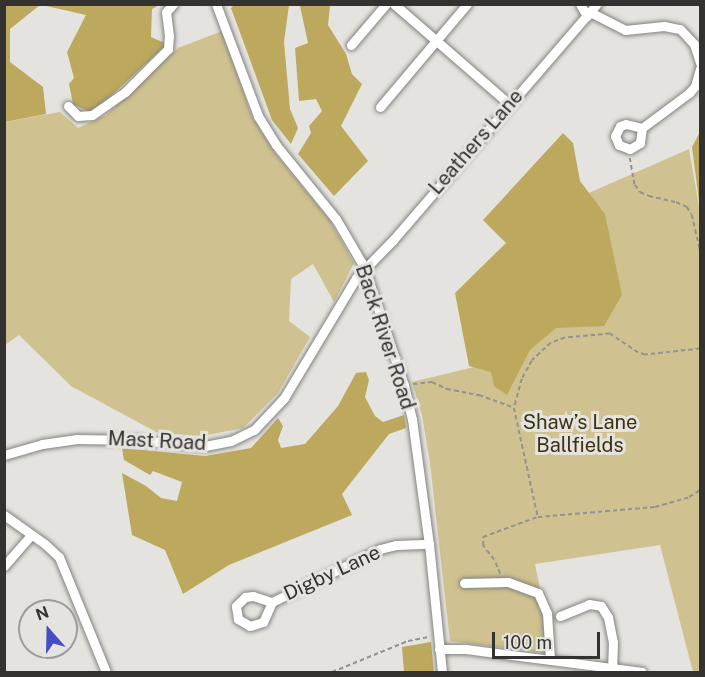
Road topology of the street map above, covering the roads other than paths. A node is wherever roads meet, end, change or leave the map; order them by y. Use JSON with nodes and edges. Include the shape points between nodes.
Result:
{"nodes":[{"id":1,"x":173,"y":4,"type":"edge"},
{"id":2,"x":216,"y":4,"type":"edge"},
{"id":3,"x":386,"y":4,"type":"edge"},
{"id":4,"x":394,"y":4,"type":"edge"},
{"id":5,"x":467,"y":4,"type":"edge"},
{"id":6,"x":580,"y":4,"type":"edge"},
{"id":7,"x":597,"y":4,"type":"edge"},
{"id":8,"x":589,"y":14,"type":"junction"},
{"id":9,"x":436,"y":42,"type":"junction"},
{"id":10,"x":351,"y":45,"type":"dead end"},
{"id":11,"x":700,"y":63,"type":"edge"},
{"id":12,"x":700,"y":69,"type":"edge"},
{"id":13,"x":509,"y":104,"type":"junction"},
{"id":14,"x":68,"y":106,"type":"dead end"},
{"id":15,"x":380,"y":107,"type":"dead end"},
{"id":16,"x":642,"y":128,"type":"junction"},
{"id":17,"x":364,"y":267,"type":"junction"},
{"id":18,"x":4,"y":455,"type":"edge"},
{"id":19,"x":4,"y":515,"type":"edge"},
{"id":20,"x":31,"y":535,"type":"junction"},
{"id":21,"x":429,"y":544,"type":"junction"},
{"id":22,"x":4,"y":566,"type":"edge"},
{"id":23,"x":464,"y":583,"type":"dead end"},
{"id":24,"x":272,"y":602,"type":"dead end"},
{"id":25,"x":561,"y":616,"type":"dead end"},
{"id":26,"x":439,"y":649,"type":"junction"},
{"id":27,"x":550,"y":660,"type":"junction"},
{"id":28,"x":612,"y":668,"type":"junction"},
{"id":29,"x":106,"y":672,"type":"edge"},
{"id":30,"x":442,"y":672,"type":"edge"},
{"id":31,"x":642,"y":672,"type":"edge"}],
"edges":[{"from":1,"to":14,"type":"street","via":[[166,12],[168,48],[125,92],[92,115],[78,116]]},
{"from":2,"to":17,"type":"street","name":"Back River Road","via":[[258,116],[276,145],[336,219]]},
{"from":3,"to":10,"type":"street"},
{"from":4,"to":9,"type":"street"},
{"from":5,"to":9,"type":"street"},
{"from":6,"to":8,"type":"street"},
{"from":7,"to":8,"type":"street","name":"Leathers Lane"},
{"from":8,"to":11,"type":"street","via":[[625,30],[664,26],[680,29],[694,44]]},
{"from":8,"to":13,"type":"street","name":"Leathers Lane"},
{"from":9,"to":13,"type":"street"},
{"from":9,"to":15,"type":"street"},
{"from":12,"to":16,"type":"street","via":[[689,93]]},
{"from":13,"to":17,"type":"street","name":"Leathers Lane","via":[[393,240]]},
{"from":16,"to":16,"type":"street","via":[[640,143],[630,149],[619,145],[616,130],[626,124]]},
{"from":17,"to":18,"type":"street","name":"Mast Road","via":[[284,398],[247,435],[205,446],[76,438]]},
{"from":17,"to":21,"type":"street","name":"Back River Road","via":[[408,402]]},
{"from":19,"to":20,"type":"street"},
{"from":20,"to":22,"type":"street"},
{"from":20,"to":29,"type":"street","via":[[59,557]]},
{"from":21,"to":24,"type":"street","name":"Digby Lane","via":[[380,549]]},
{"from":21,"to":26,"type":"street","name":"Back River Road"},
{"from":23,"to":27,"type":"street","via":[[526,586],[542,598],[550,632]]},
{"from":25,"to":28,"type":"street","via":[[589,604],[601,606],[614,642]]},
{"from":26,"to":27,"type":"street"},
{"from":26,"to":30,"type":"street","name":"Back River Road"},
{"from":27,"to":28,"type":"street"},
{"from":28,"to":31,"type":"street"}]}
